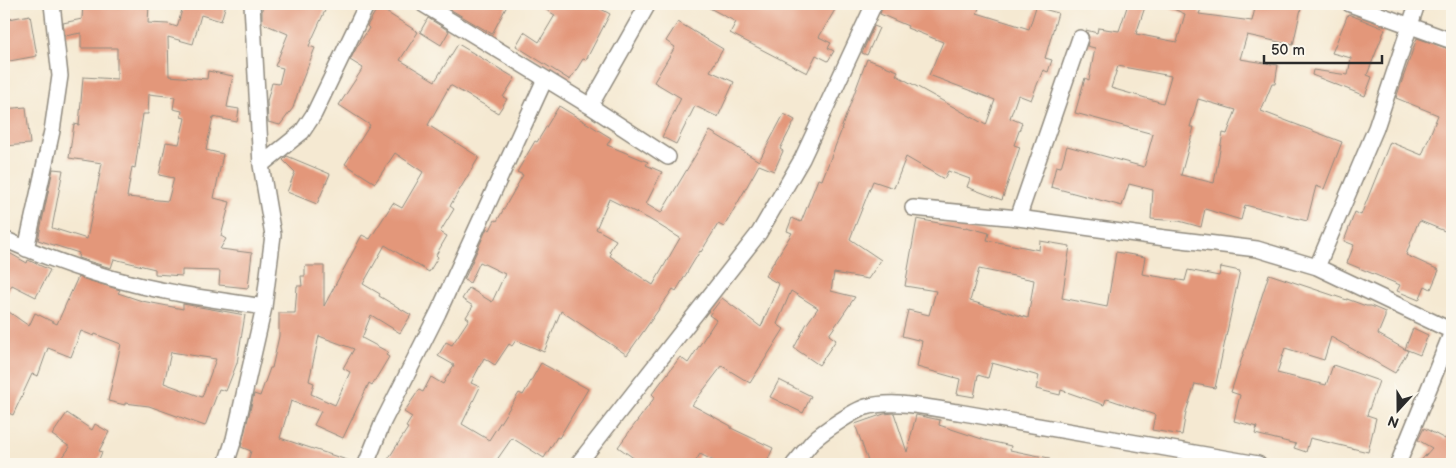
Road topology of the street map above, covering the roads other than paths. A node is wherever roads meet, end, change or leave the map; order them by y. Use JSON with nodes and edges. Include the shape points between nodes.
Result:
{"nodes":[{"id":1,"x":52,"y":4,"type":"edge"},
{"id":2,"x":252,"y":4,"type":"edge"},
{"id":3,"x":367,"y":4,"type":"edge"},
{"id":4,"x":423,"y":4,"type":"edge"},
{"id":5,"x":648,"y":4,"type":"edge"},
{"id":6,"x":874,"y":4,"type":"edge"},
{"id":7,"x":1350,"y":4,"type":"edge"},
{"id":8,"x":1417,"y":4,"type":"edge"},
{"id":9,"x":1409,"y":25,"type":"junction"},
{"id":10,"x":1080,"y":38,"type":"dead end"},
{"id":11,"x":1452,"y":41,"type":"edge"},
{"id":12,"x":545,"y":79,"type":"junction"},
{"id":13,"x":590,"y":106,"type":"junction"},
{"id":14,"x":668,"y":157,"type":"dead end"},
{"id":15,"x":261,"y":165,"type":"junction"},
{"id":16,"x":913,"y":208,"type":"dead end"},
{"id":17,"x":1018,"y":218,"type":"junction"},
{"id":18,"x":4,"y":239,"type":"edge"},
{"id":19,"x":26,"y":249,"type":"junction"},
{"id":20,"x":1317,"y":267,"type":"junction"},
{"id":21,"x":264,"y":307,"type":"junction"},
{"id":22,"x":1452,"y":331,"type":"edge"},
{"id":23,"x":226,"y":464,"type":"edge"},
{"id":24,"x":366,"y":464,"type":"edge"},
{"id":25,"x":578,"y":464,"type":"edge"},
{"id":26,"x":794,"y":464,"type":"edge"},
{"id":27,"x":1258,"y":464,"type":"edge"},
{"id":28,"x":1398,"y":464,"type":"edge"}],
"edges":[{"from":1,"to":19,"type":"street","via":[[60,76],[52,131]]},
{"from":2,"to":15,"type":"street"},
{"from":3,"to":15,"type":"street","via":[[314,114],[302,132]]},
{"from":4,"to":12,"type":"street"},
{"from":5,"to":13,"type":"street"},
{"from":6,"to":25,"type":"street","via":[[802,159],[759,233]]},
{"from":7,"to":9,"type":"street"},
{"from":8,"to":9,"type":"street"},
{"from":9,"to":11,"type":"street"},
{"from":9,"to":20,"type":"street","via":[[1376,128]]},
{"from":10,"to":17,"type":"street"},
{"from":12,"to":13,"type":"street"},
{"from":12,"to":24,"type":"street"},
{"from":13,"to":14,"type":"street"},
{"from":15,"to":21,"type":"street","via":[[273,235]]},
{"from":16,"to":17,"type":"street"},
{"from":17,"to":20,"type":"street","via":[[1257,249]]},
{"from":18,"to":19,"type":"street"},
{"from":19,"to":21,"type":"street","via":[[119,280]]},
{"from":20,"to":22,"type":"street"},
{"from":21,"to":23,"type":"street"},
{"from":22,"to":28,"type":"street"},
{"from":26,"to":27,"type":"street","via":[[815,438],[864,407],[912,405]]}]}
